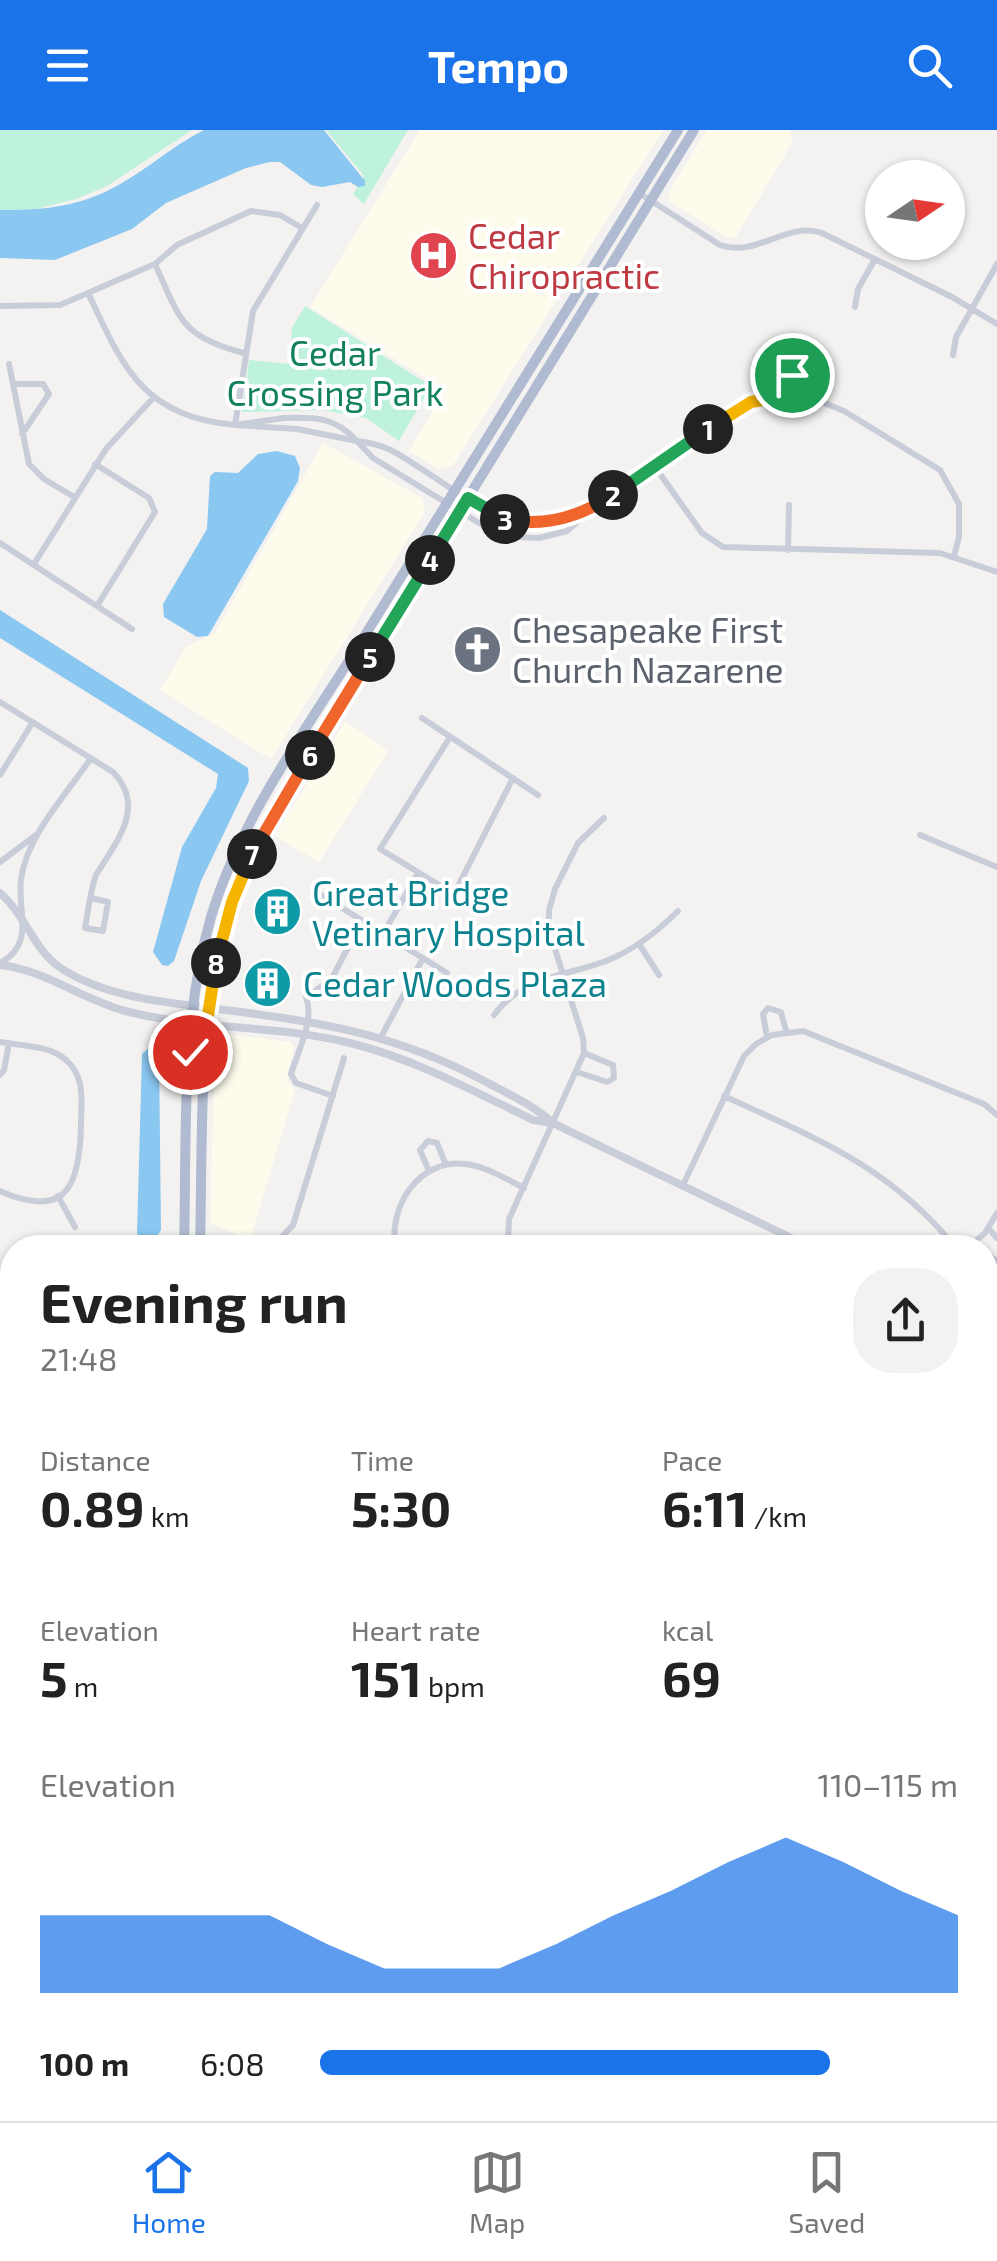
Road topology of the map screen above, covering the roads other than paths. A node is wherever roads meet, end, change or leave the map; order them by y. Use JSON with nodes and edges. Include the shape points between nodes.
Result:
{"nodes":[{"id":1,"x":678,"y":130,"type":"edge"},
{"id":2,"x":694,"y":130,"type":"edge"},
{"id":3,"x":639,"y":194,"type":"junction"},
{"id":4,"x":650,"y":201,"type":"junction"},
{"id":5,"x":317,"y":205,"type":"dead end"},
{"id":6,"x":302,"y":228,"type":"junction"},
{"id":7,"x":865,"y":254,"type":"edge"},
{"id":8,"x":874,"y":260,"type":"edge"},
{"id":9,"x":877,"y":260,"type":"edge"},
{"id":10,"x":155,"y":264,"type":"junction"},
{"id":11,"x":997,"y":264,"type":"edge"},
{"id":12,"x":88,"y":293,"type":"junction"},
{"id":13,"x":0,"y":306,"type":"edge"},
{"id":14,"x":854,"y":307,"type":"dead end"},
{"id":15,"x":972,"y":308,"type":"junction"},
{"id":16,"x":997,"y":324,"type":"edge"},
{"id":17,"x":244,"y":353,"type":"junction"},
{"id":18,"x":953,"y":355,"type":"dead end"},
{"id":19,"x":9,"y":364,"type":"dead end"},
{"id":20,"x":13,"y":384,"type":"junction"},
{"id":21,"x":794,"y":395,"type":"junction"},
{"id":22,"x":774,"y":396,"type":"junction"},
{"id":23,"x":154,"y":397,"type":"junction"},
{"id":24,"x":234,"y":425,"type":"junction"},
{"id":25,"x":21,"y":435,"type":"junction"},
{"id":26,"x":357,"y":441,"type":"junction"},
{"id":27,"x":95,"y":464,"type":"junction"},
{"id":28,"x":655,"y":467,"type":"junction"},
{"id":29,"x":454,"y":489,"type":"junction"},
{"id":30,"x":74,"y":497,"type":"junction"},
{"id":31,"x":468,"y":498,"type":"junction"},
{"id":32,"x":446,"y":502,"type":"junction"},
{"id":33,"x":789,"y":505,"type":"dead end"},
{"id":34,"x":591,"y":510,"type":"junction"},
{"id":35,"x":460,"y":511,"type":"junction"},
{"id":36,"x":0,"y":543,"type":"edge"},
{"id":37,"x":788,"y":550,"type":"junction"},
{"id":38,"x":954,"y":556,"type":"junction"},
{"id":39,"x":34,"y":564,"type":"junction"},
{"id":40,"x":997,"y":572,"type":"edge"},
{"id":41,"x":97,"y":606,"type":"junction"},
{"id":42,"x":132,"y":630,"type":"dead end"},
{"id":43,"x":0,"y":702,"type":"edge"},
{"id":44,"x":422,"y":718,"type":"dead end"},
{"id":45,"x":33,"y":722,"type":"junction"},
{"id":46,"x":450,"y":737,"type":"junction"},
{"id":47,"x":91,"y":758,"type":"junction"},
{"id":48,"x":0,"y":775,"type":"edge"},
{"id":49,"x":513,"y":778,"type":"junction"},
{"id":50,"x":538,"y":794,"type":"dead end"},
{"id":51,"x":604,"y":818,"type":"dead end"},
{"id":52,"x":40,"y":831,"type":"junction"},
{"id":53,"x":920,"y":834,"type":"dead end"},
{"id":54,"x":0,"y":862,"type":"edge"},
{"id":55,"x":997,"y":867,"type":"edge"},
{"id":56,"x":418,"y":873,"type":"junction"},
{"id":57,"x":316,"y":892,"type":"dead end"},
{"id":58,"x":0,"y":893,"type":"edge"},
{"id":59,"x":90,"y":898,"type":"junction"},
{"id":60,"x":678,"y":911,"type":"dead end"},
{"id":61,"x":362,"y":920,"type":"junction"},
{"id":62,"x":25,"y":922,"type":"junction"},
{"id":63,"x":383,"y":934,"type":"junction"},
{"id":64,"x":639,"y":944,"type":"junction"},
{"id":65,"x":422,"y":958,"type":"junction"},
{"id":66,"x":0,"y":964,"type":"edge"},
{"id":67,"x":447,"y":973,"type":"dead end"},
{"id":68,"x":563,"y":974,"type":"junction"},
{"id":69,"x":659,"y":975,"type":"dead end"},
{"id":70,"x":193,"y":1005,"type":"junction"},
{"id":71,"x":208,"y":1008,"type":"junction"},
{"id":72,"x":494,"y":1016,"type":"dead end"},
{"id":73,"x":191,"y":1021,"type":"junction"},
{"id":74,"x":207,"y":1022,"type":"junction"},
{"id":75,"x":306,"y":1028,"type":"junction"},
{"id":76,"x":786,"y":1031,"type":"junction"},
{"id":77,"x":381,"y":1037,"type":"junction"},
{"id":78,"x":767,"y":1037,"type":"junction"},
{"id":79,"x":4,"y":1042,"type":"edge"},
{"id":80,"x":584,"y":1054,"type":"junction"},
{"id":81,"x":344,"y":1058,"type":"dead end"},
{"id":82,"x":577,"y":1072,"type":"junction"},
{"id":83,"x":0,"y":1075,"type":"edge"},
{"id":84,"x":333,"y":1096,"type":"junction"},
{"id":85,"x":724,"y":1096,"type":"junction"},
{"id":86,"x":997,"y":1115,"type":"edge"},
{"id":87,"x":553,"y":1124,"type":"junction"},
{"id":88,"x":446,"y":1165,"type":"junction"},
{"id":89,"x":428,"y":1171,"type":"junction"},
{"id":90,"x":683,"y":1185,"type":"junction"},
{"id":91,"x":524,"y":1188,"type":"junction"},
{"id":92,"x":0,"y":1191,"type":"edge"},
{"id":93,"x":58,"y":1196,"type":"junction"},
{"id":94,"x":997,"y":1214,"type":"edge"},
{"id":95,"x":75,"y":1227,"type":"dead end"},
{"id":96,"x":989,"y":1228,"type":"junction"},
{"id":97,"x":184,"y":1235,"type":"edge"},
{"id":98,"x":200,"y":1235,"type":"edge"},
{"id":99,"x":284,"y":1235,"type":"edge"},
{"id":100,"x":395,"y":1235,"type":"edge"},
{"id":101,"x":508,"y":1235,"type":"edge"},
{"id":102,"x":785,"y":1235,"type":"edge"},
{"id":103,"x":945,"y":1235,"type":"edge"},
{"id":104,"x":986,"y":1235,"type":"edge"},
{"id":105,"x":995,"y":1235,"type":"edge"}],
"edges":[{"from":1,"to":3,"type":"main road"},
{"from":2,"to":4,"type":"main road"},
{"from":3,"to":4,"type":"street"},
{"from":3,"to":29,"type":"main road"},
{"from":4,"to":7,"type":"street","via":[[726,247],[750,248],[813,230]]},
{"from":4,"to":31,"type":"main road"},
{"from":5,"to":6,"type":"street"},
{"from":6,"to":10,"type":"street","via":[[280,215],[250,212],[177,245]]},
{"from":6,"to":17,"type":"street","via":[[252,311]]},
{"from":8,"to":14,"type":"street"},
{"from":9,"to":15,"type":"street"},
{"from":10,"to":12,"type":"street"},
{"from":10,"to":17,"type":"street","via":[[188,329]]},
{"from":11,"to":15,"type":"street"},
{"from":12,"to":13,"type":"street","via":[[54,306]]},
{"from":12,"to":23,"type":"street","via":[[120,360]]},
{"from":15,"to":16,"type":"street"},
{"from":15,"to":18,"type":"street"},
{"from":17,"to":24,"type":"street"},
{"from":19,"to":20,"type":"street"},
{"from":20,"to":25,"type":"street"},
{"from":20,"to":25,"type":"street","via":[[43,384],[48,394]]},
{"from":21,"to":22,"type":"street"},
{"from":21,"to":22,"type":"street","via":[[792,375],[783,365],[774,372]]},
{"from":21,"to":38,"type":"street","via":[[844,411],[940,470],[959,504]]},
{"from":22,"to":28,"type":"street","via":[[737,409]]},
{"from":23,"to":24,"type":"street","via":[[201,420]]},
{"from":23,"to":27,"type":"street"},
{"from":24,"to":26,"type":"street"},
{"from":24,"to":26,"type":"street","via":[[311,418],[342,424]]},
{"from":25,"to":30,"type":"street","via":[[34,470]]},
{"from":26,"to":29,"type":"street","via":[[382,444]]},
{"from":26,"to":32,"type":"street"},
{"from":27,"to":30,"type":"street"},
{"from":27,"to":41,"type":"street","via":[[148,498],[155,512]]},
{"from":28,"to":34,"type":"street"},
{"from":28,"to":37,"type":"street","via":[[711,541],[730,549]]},
{"from":29,"to":31,"type":"street"},
{"from":29,"to":32,"type":"main road"},
{"from":30,"to":39,"type":"street"},
{"from":31,"to":34,"type":"street","via":[[521,522]]},
{"from":31,"to":35,"type":"main road"},
{"from":32,"to":35,"type":"street"},
{"from":32,"to":70,"type":"main road","via":[[246,833],[212,916]]},
{"from":33,"to":37,"type":"street"},
{"from":34,"to":35,"type":"street","via":[[560,534],[526,538],[490,529]]},
{"from":35,"to":71,"type":"main road","via":[[260,837],[228,916]]},
{"from":36,"to":39,"type":"street"},
{"from":37,"to":38,"type":"street"},
{"from":38,"to":40,"type":"street"},
{"from":39,"to":41,"type":"street"},
{"from":41,"to":42,"type":"street"},
{"from":43,"to":45,"type":"street"},
{"from":44,"to":46,"type":"street"},
{"from":45,"to":47,"type":"street"},
{"from":45,"to":48,"type":"street"},
{"from":46,"to":49,"type":"street"},
{"from":46,"to":56,"type":"street","via":[[380,849]]},
{"from":47,"to":52,"type":"street"},
{"from":47,"to":59,"type":"street","via":[[118,778],[130,805]]},
{"from":49,"to":50,"type":"street"},
{"from":49,"to":56,"type":"street","via":[[454,894]]},
{"from":51,"to":68,"type":"street","via":[[578,843],[551,898],[549,930]]},
{"from":52,"to":54,"type":"street"},
{"from":52,"to":62,"type":"street","via":[[21,879]]},
{"from":53,"to":55,"type":"street"},
{"from":56,"to":63,"type":"street"},
{"from":57,"to":61,"type":"street"},
{"from":58,"to":62,"type":"street"},
{"from":59,"to":59,"type":"street","via":[[85,928],[103,931],[108,902]]},
{"from":60,"to":64,"type":"street"},
{"from":61,"to":63,"type":"street"},
{"from":61,"to":75,"type":"street","via":[[331,980],[306,998]]},
{"from":62,"to":66,"type":"street","via":[[17,947]]},
{"from":62,"to":70,"type":"street","via":[[38,948],[64,970],[124,994]]},
{"from":63,"to":65,"type":"street"},
{"from":64,"to":68,"type":"street"},
{"from":64,"to":69,"type":"street"},
{"from":65,"to":67,"type":"street"},
{"from":65,"to":77,"type":"street"},
{"from":66,"to":73,"type":"street","via":[[115,1008]]},
{"from":68,"to":72,"type":"street","via":[[516,990]]},
{"from":68,"to":80,"type":"street"},
{"from":70,"to":71,"type":"street"},
{"from":70,"to":73,"type":"main road"},
{"from":71,"to":74,"type":"main road"},
{"from":71,"to":75,"type":"street"},
{"from":73,"to":74,"type":"street"},
{"from":73,"to":97,"type":"main road"},
{"from":74,"to":75,"type":"street"},
{"from":74,"to":98,"type":"main road"},
{"from":75,"to":77,"type":"street"},
{"from":75,"to":84,"type":"street","via":[[292,1079]]},
{"from":75,"to":87,"type":"street","via":[[409,1061]]},
{"from":76,"to":78,"type":"street"},
{"from":76,"to":78,"type":"street","via":[[781,1012],[768,1008]]},
{"from":76,"to":86,"type":"street","via":[[816,1035]]},
{"from":77,"to":87,"type":"street","via":[[456,1066]]},
{"from":78,"to":85,"type":"street","via":[[744,1056]]},
{"from":79,"to":83,"type":"street"},
{"from":79,"to":93,"type":"street","via":[[60,1055],[80,1081],[78,1171]]},
{"from":80,"to":82,"type":"street"},
{"from":80,"to":82,"type":"street","via":[[613,1065],[614,1078],[607,1082]]},
{"from":81,"to":84,"type":"street"},
{"from":82,"to":87,"type":"street"},
{"from":84,"to":99,"type":"street","via":[[293,1225]]},
{"from":85,"to":90,"type":"street"},
{"from":85,"to":103,"type":"street","via":[[874,1169]]},
{"from":87,"to":90,"type":"street"},
{"from":87,"to":91,"type":"street"},
{"from":88,"to":89,"type":"street"},
{"from":88,"to":89,"type":"street","via":[[437,1143],[428,1141],[420,1150]]},
{"from":88,"to":91,"type":"street","via":[[472,1165]]},
{"from":89,"to":100,"type":"street","via":[[403,1198]]},
{"from":90,"to":102,"type":"street"},
{"from":91,"to":101,"type":"street"},
{"from":92,"to":93,"type":"street","via":[[35,1202]]},
{"from":93,"to":95,"type":"street"},
{"from":94,"to":96,"type":"street"},
{"from":96,"to":104,"type":"street"},
{"from":96,"to":105,"type":"street"}]}
